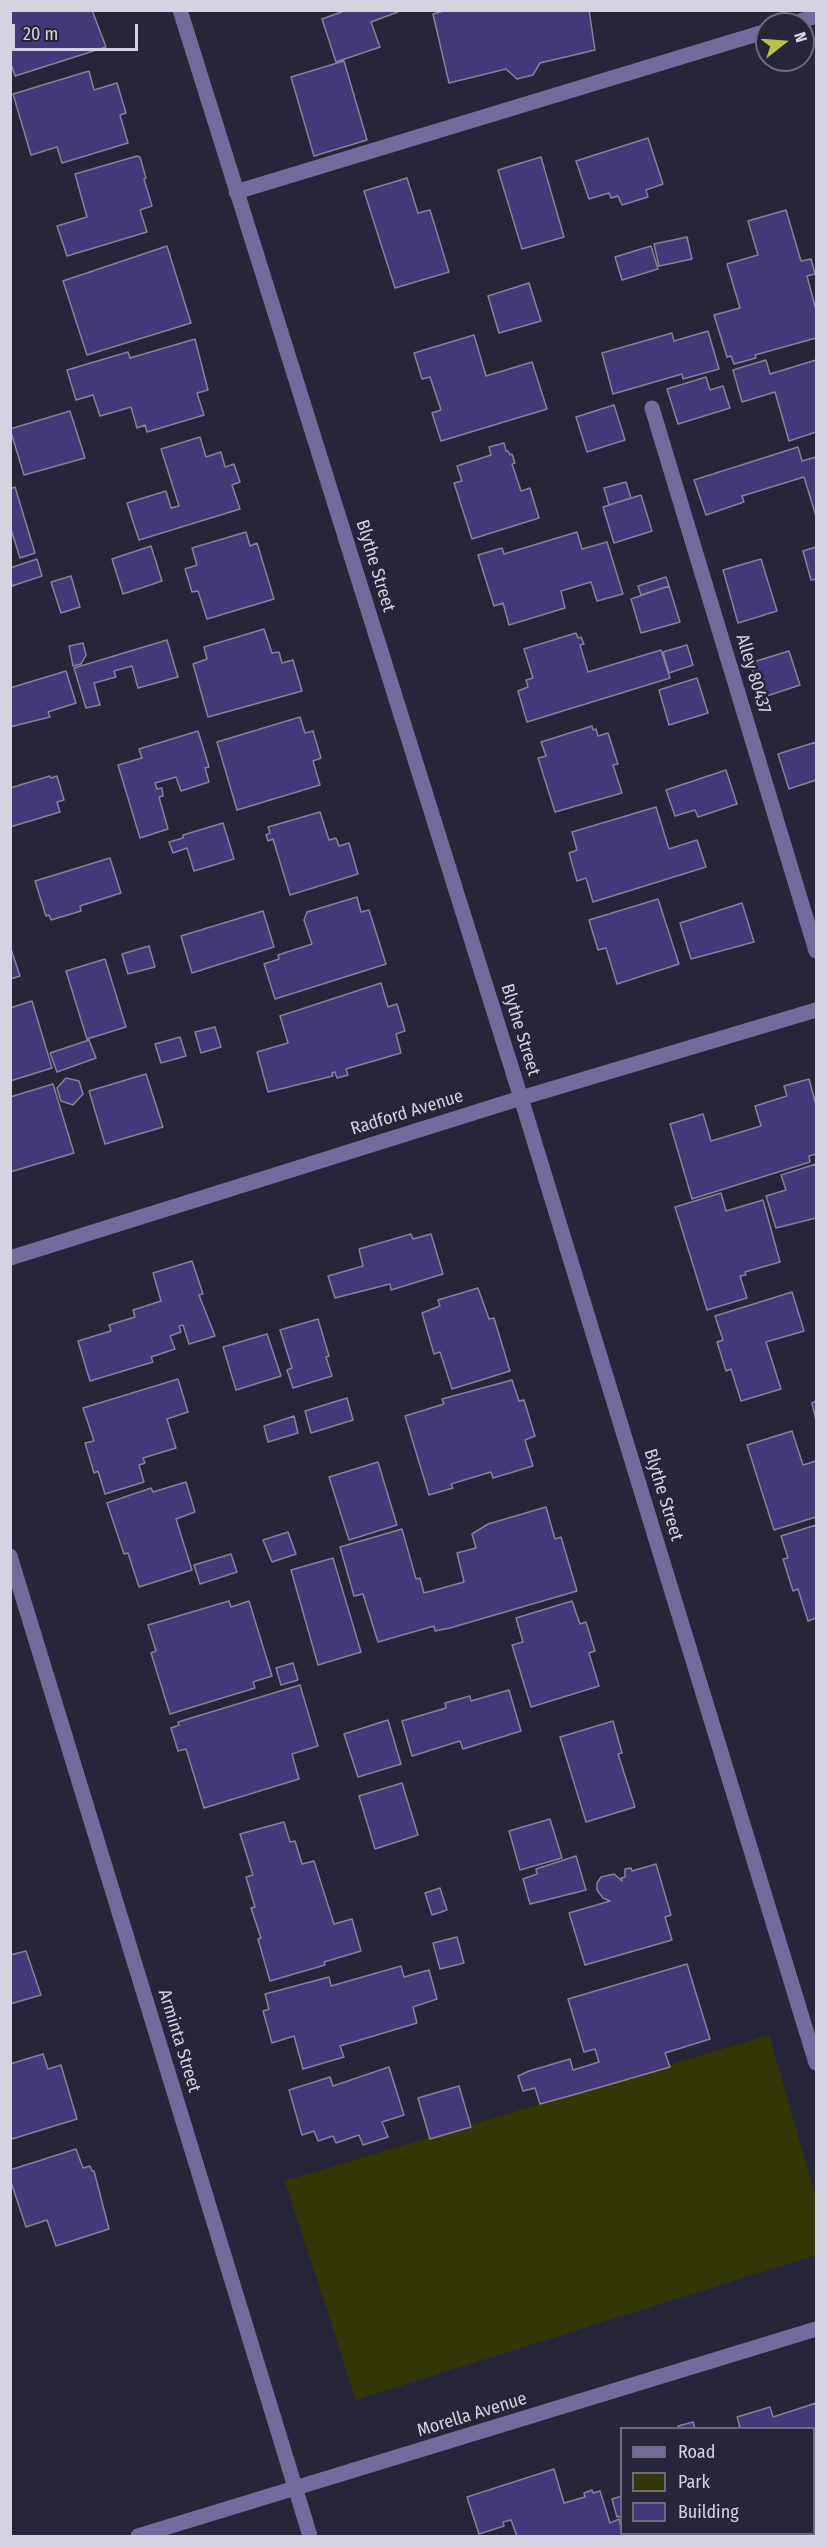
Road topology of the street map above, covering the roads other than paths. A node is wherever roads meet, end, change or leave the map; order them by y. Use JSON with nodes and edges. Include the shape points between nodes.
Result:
{"nodes":[{"id":1,"x":180,"y":10,"type":"edge"},
{"id":2,"x":755,"y":35,"type":"edge"},
{"id":3,"x":236,"y":192,"type":"junction"},
{"id":4,"x":652,"y":408,"type":"dead end"},
{"id":5,"x":816,"y":951,"type":"edge"},
{"id":6,"x":816,"y":1010,"type":"edge"},
{"id":7,"x":521,"y":1098,"type":"junction"},
{"id":8,"x":10,"y":1258,"type":"edge"},
{"id":9,"x":10,"y":1556,"type":"edge"},
{"id":10,"x":816,"y":2063,"type":"edge"},
{"id":11,"x":816,"y":2329,"type":"edge"},
{"id":12,"x":296,"y":2490,"type":"junction"},
{"id":13,"x":138,"y":2536,"type":"edge"},
{"id":14,"x":310,"y":2536,"type":"edge"}],
"edges":[{"from":1,"to":3,"type":"street","name":"Blythe Street"},
{"from":2,"to":3,"type":"street"},
{"from":3,"to":7,"type":"street","name":"Blythe Street"},
{"from":4,"to":5,"type":"street","name":"Alley 80437"},
{"from":6,"to":7,"type":"street","name":"Radford Avenue"},
{"from":7,"to":8,"type":"street","name":"Radford Avenue"},
{"from":7,"to":10,"type":"street","name":"Blythe Street"},
{"from":9,"to":12,"type":"street","name":"Arminta Street"},
{"from":11,"to":12,"type":"street","name":"Morella Avenue"},
{"from":12,"to":13,"type":"street","name":"Morella Avenue"},
{"from":12,"to":14,"type":"street","name":"Arminta Street"}]}
